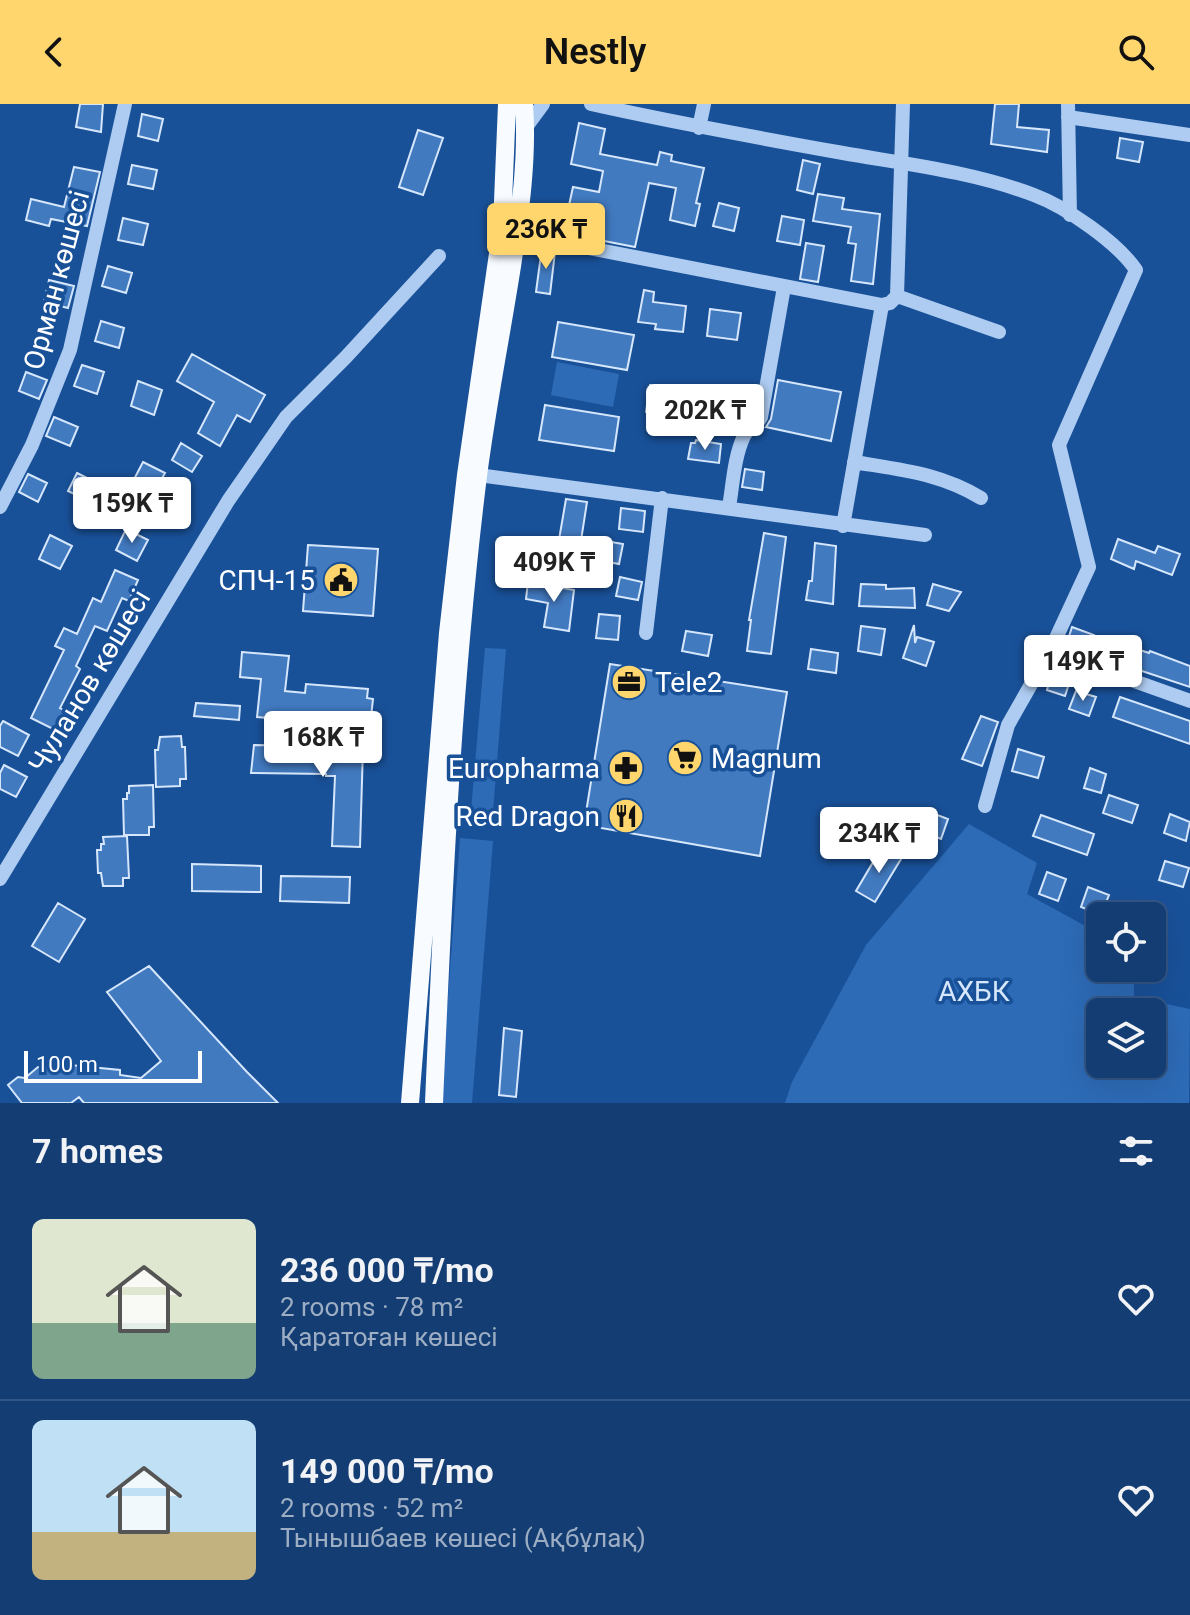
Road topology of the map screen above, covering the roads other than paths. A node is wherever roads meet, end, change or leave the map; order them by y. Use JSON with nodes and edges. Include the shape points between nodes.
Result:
{"nodes":[{"id":1,"x":125,"y":104,"type":"edge"},
{"id":2,"x":543,"y":104,"type":"edge"},
{"id":3,"x":591,"y":104,"type":"edge"},
{"id":4,"x":704,"y":104,"type":"edge"},
{"id":5,"x":903,"y":104,"type":"edge"},
{"id":6,"x":510,"y":106,"type":"edge"},
{"id":7,"x":1068,"y":111,"type":"edge"},
{"id":8,"x":526,"y":127,"type":"junction"},
{"id":9,"x":699,"y":128,"type":"junction"},
{"id":10,"x":1190,"y":135,"type":"edge"},
{"id":11,"x":899,"y":162,"type":"junction"},
{"id":12,"x":1070,"y":215,"type":"junction"},
{"id":13,"x":558,"y":242,"type":"dead end"},
{"id":14,"x":439,"y":256,"type":"dead end"},
{"id":15,"x":784,"y":287,"type":"junction"},
{"id":16,"x":897,"y":296,"type":"junction"},
{"id":17,"x":882,"y":305,"type":"junction"},
{"id":18,"x":999,"y":332,"type":"dead end"},
{"id":19,"x":854,"y":462,"type":"junction"},
{"id":20,"x":478,"y":475,"type":"junction"},
{"id":21,"x":662,"y":498,"type":"junction"},
{"id":22,"x":981,"y":498,"type":"dead end"},
{"id":23,"x":0,"y":507,"type":"edge"},
{"id":24,"x":729,"y":507,"type":"junction"},
{"id":25,"x":843,"y":526,"type":"junction"},
{"id":26,"x":925,"y":535,"type":"dead end"},
{"id":27,"x":646,"y":633,"type":"dead end"},
{"id":28,"x":1050,"y":651,"type":"junction"},
{"id":29,"x":1190,"y":701,"type":"edge"},
{"id":30,"x":985,"y":806,"type":"dead end"},
{"id":31,"x":0,"y":879,"type":"edge"},
{"id":32,"x":410,"y":1103,"type":"edge"},
{"id":33,"x":434,"y":1103,"type":"edge"}],
"edges":[{"from":1,"to":23,"type":"street","name":"Орман көшесі","via":[[70,350]]},
{"from":2,"to":8,"type":"street"},
{"from":3,"to":9,"type":"street"},
{"from":4,"to":9,"type":"street"},
{"from":5,"to":11,"type":"street"},
{"from":6,"to":8,"type":"main road"},
{"from":6,"to":32,"type":"main road","via":[[502,226],[466,475],[437,743]]},
{"from":7,"to":10,"type":"street"},
{"from":7,"to":12,"type":"street"},
{"from":8,"to":20,"type":"main road","via":[[518,225]]},
{"from":9,"to":11,"type":"street"},
{"from":11,"to":12,"type":"street","via":[[999,183]]},
{"from":11,"to":16,"type":"street"},
{"from":12,"to":28,"type":"street","via":[[1117,247],[1136,270],[1059,445],[1089,567]]},
{"from":13,"to":15,"type":"street"},
{"from":14,"to":31,"type":"street","name":"Чуланов көшесі","via":[[286,417],[228,501]]},
{"from":15,"to":17,"type":"street"},
{"from":15,"to":24,"type":"street","via":[[761,417],[745,434]]},
{"from":16,"to":17,"type":"street"},
{"from":16,"to":18,"type":"street"},
{"from":17,"to":19,"type":"street"},
{"from":19,"to":22,"type":"street","via":[[934,476]]},
{"from":19,"to":25,"type":"street"},
{"from":20,"to":21,"type":"street"},
{"from":20,"to":33,"type":"main road","via":[[446,828]]},
{"from":21,"to":24,"type":"street"},
{"from":21,"to":27,"type":"street"},
{"from":24,"to":25,"type":"street"},
{"from":25,"to":26,"type":"street"},
{"from":28,"to":29,"type":"street"},
{"from":28,"to":30,"type":"street","via":[[1008,725]]}]}
